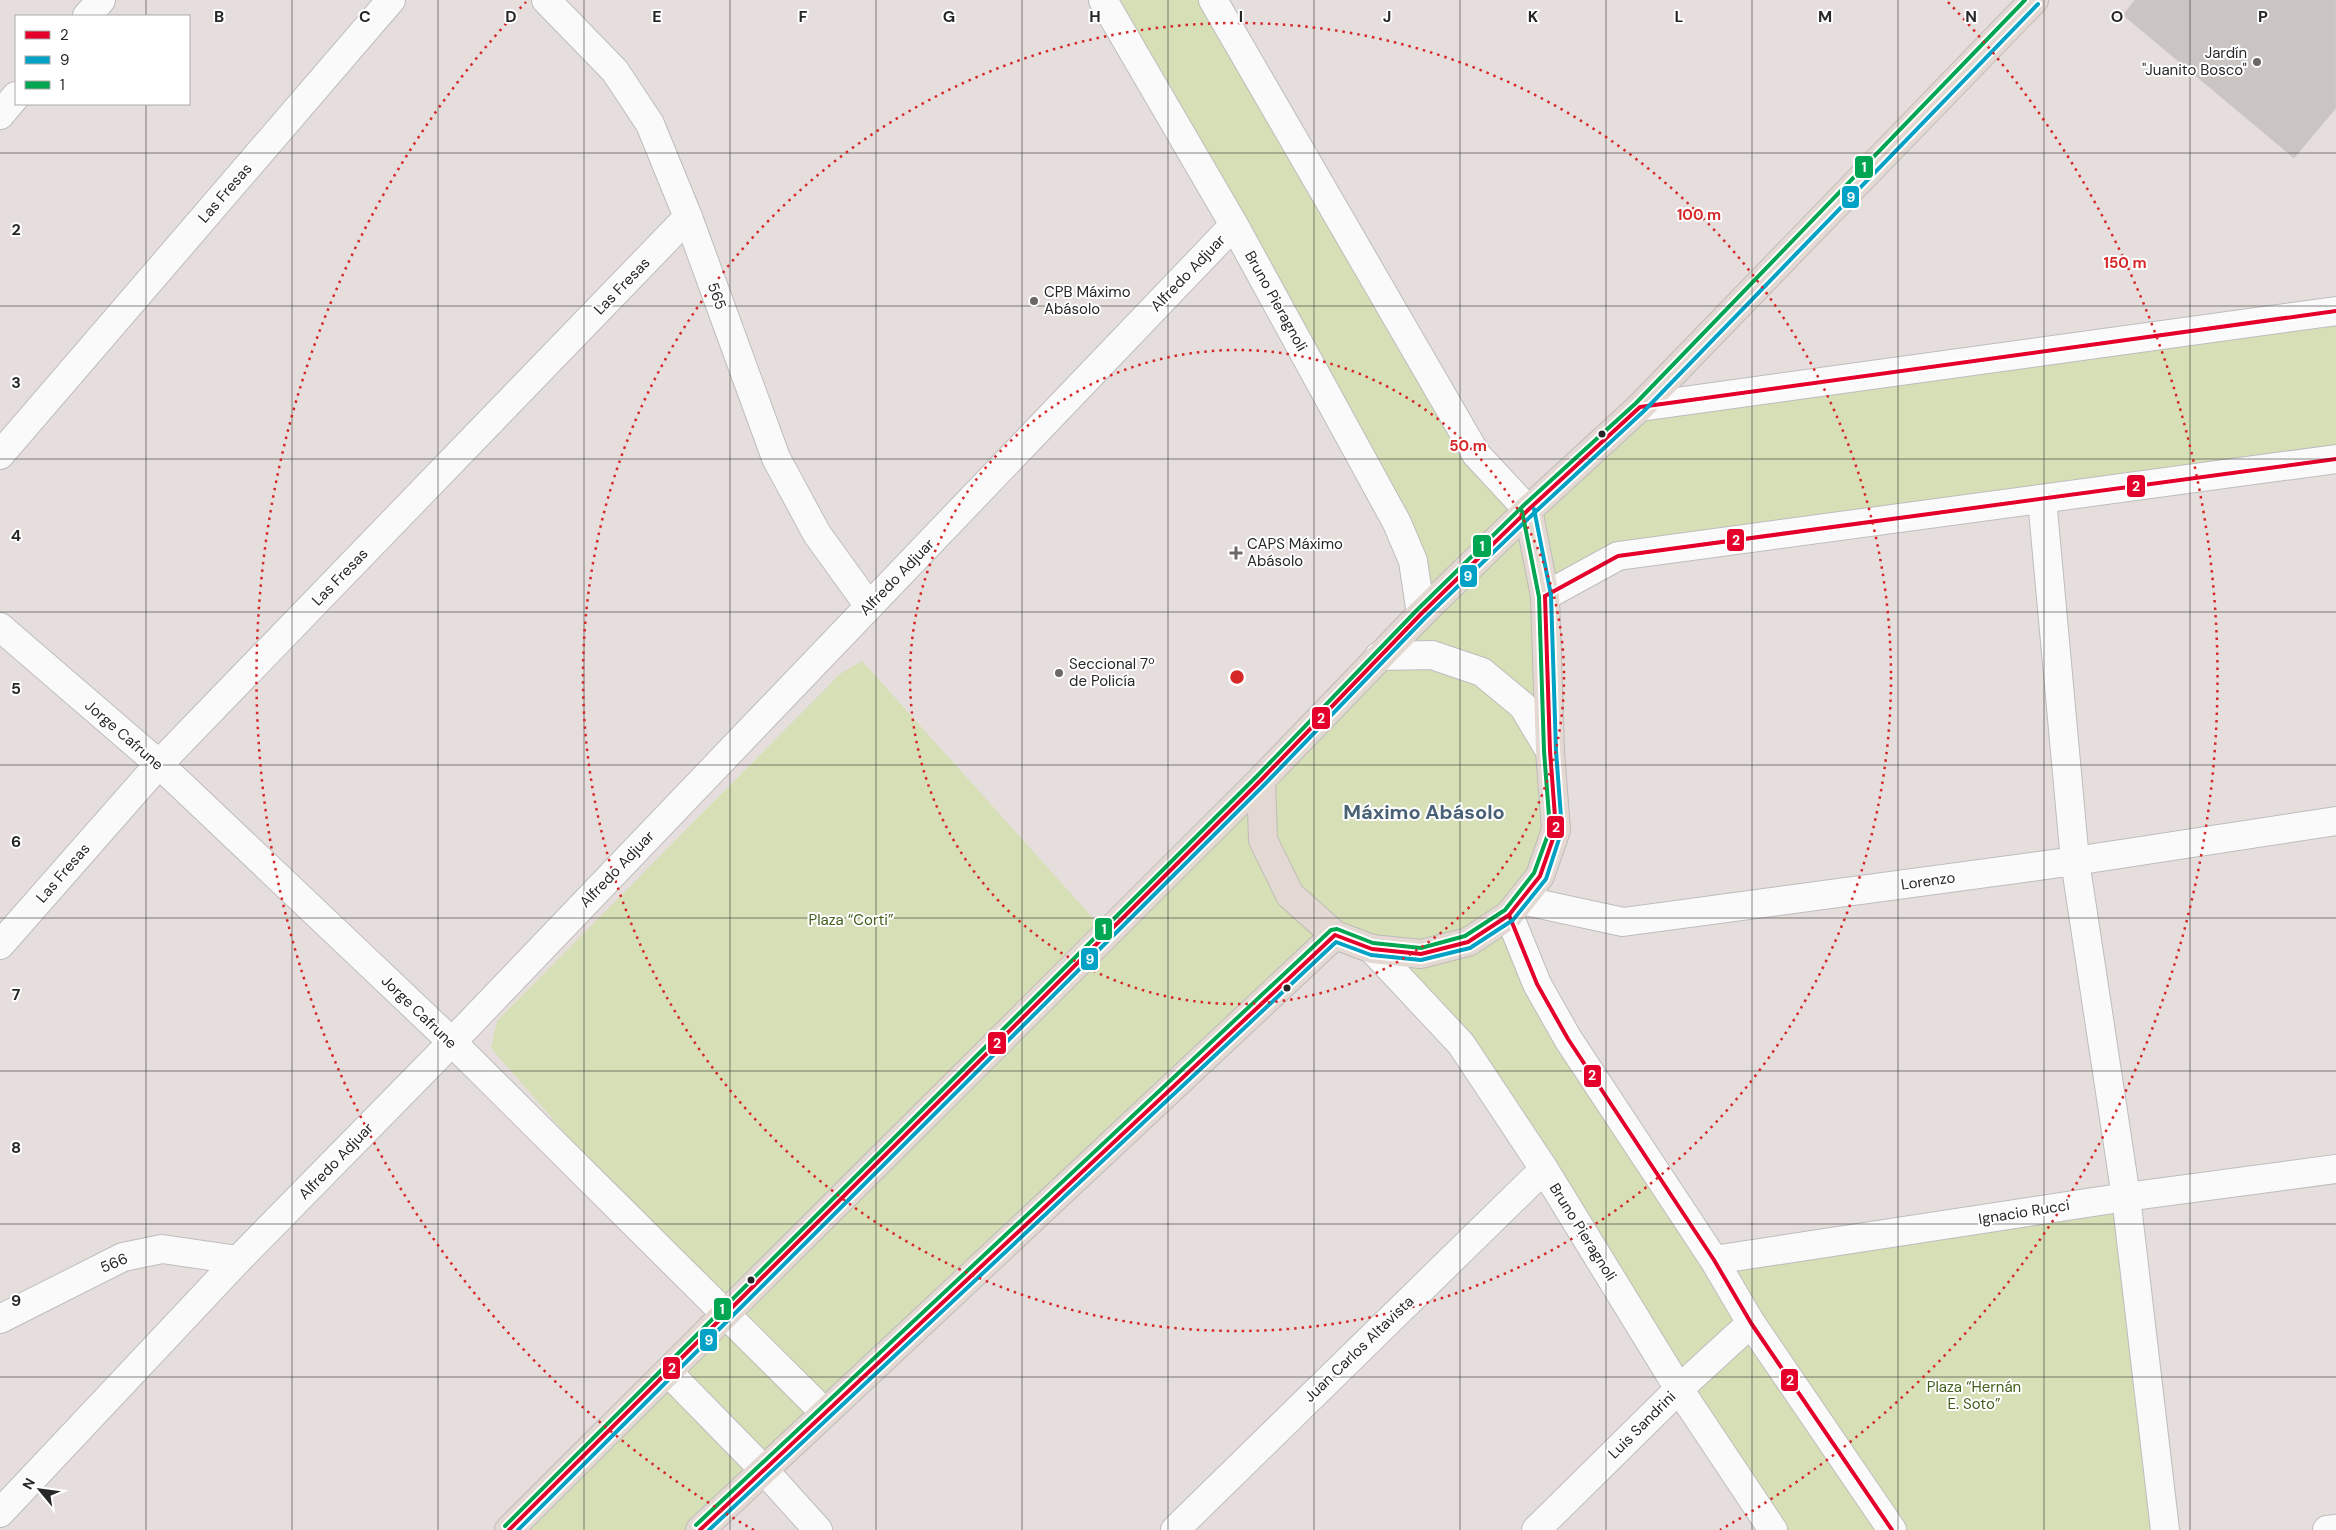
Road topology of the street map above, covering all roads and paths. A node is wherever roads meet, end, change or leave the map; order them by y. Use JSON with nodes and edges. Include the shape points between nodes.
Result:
{"nodes":[{"id":1,"x":101,"y":0,"type":"edge"},
{"id":2,"x":391,"y":0,"type":"edge"},
{"id":3,"x":546,"y":0,"type":"edge"},
{"id":4,"x":1103,"y":0,"type":"edge"},
{"id":5,"x":1213,"y":0,"type":"edge"},
{"id":6,"x":2034,"y":0,"type":"edge"},
{"id":7,"x":87,"y":15,"type":"edge"},
{"id":8,"x":15,"y":97,"type":"edge"},
{"id":9,"x":0,"y":115,"type":"edge"},
{"id":10,"x":688,"y":217,"type":"junction"},
{"id":11,"x":1234,"y":225,"type":"junction"},
{"id":12,"x":2336,"y":311,"type":"edge"},
{"id":13,"x":1640,"y":407,"type":"junction"},
{"id":14,"x":0,"y":455,"type":"edge"},
{"id":15,"x":2336,"y":459,"type":"edge"},
{"id":16,"x":2042,"y":499,"type":"junction"},
{"id":17,"x":1528,"y":510,"type":"junction"},
{"id":18,"x":1545,"y":596,"type":"junction"},
{"id":19,"x":869,"y":606,"type":"junction"},
{"id":20,"x":1421,"y":614,"type":"junction"},
{"id":21,"x":0,"y":627,"type":"edge"},
{"id":22,"x":1379,"y":656,"type":"junction"},
{"id":23,"x":1550,"y":752,"type":"junction"},
{"id":24,"x":159,"y":764,"type":"junction"},
{"id":25,"x":1261,"y":780,"type":"junction"},
{"id":26,"x":2336,"y":821,"type":"edge"},
{"id":27,"x":2075,"y":861,"type":"junction"},
{"id":28,"x":1515,"y":907,"type":"junction"},
{"id":29,"x":1335,"y":934,"type":"junction"},
{"id":30,"x":0,"y":945,"type":"edge"},
{"id":31,"x":1372,"y":949,"type":"junction"},
{"id":32,"x":452,"y":1042,"type":"junction"},
{"id":33,"x":1544,"y":1169,"type":"junction"},
{"id":34,"x":2336,"y":1169,"type":"edge"},
{"id":35,"x":2126,"y":1197,"type":"junction"},
{"id":36,"x":238,"y":1260,"type":"junction"},
{"id":37,"x":1714,"y":1260,"type":"junction"},
{"id":38,"x":725,"y":1315,"type":"junction"},
{"id":39,"x":0,"y":1319,"type":"edge"},
{"id":40,"x":1751,"y":1323,"type":"junction"},
{"id":41,"x":668,"y":1372,"type":"junction"},
{"id":42,"x":1679,"y":1389,"type":"junction"},
{"id":43,"x":824,"y":1412,"type":"junction"},
{"id":44,"x":764,"y":1469,"type":"junction"},
{"id":45,"x":0,"y":1513,"type":"edge"},
{"id":46,"x":2336,"y":1529,"type":"edge"},
{"id":47,"x":509,"y":1530,"type":"edge"},
{"id":48,"x":700,"y":1530,"type":"edge"},
{"id":49,"x":818,"y":1530,"type":"edge"},
{"id":50,"x":1175,"y":1530,"type":"edge"},
{"id":51,"x":1536,"y":1530,"type":"edge"},
{"id":52,"x":1774,"y":1530,"type":"edge"},
{"id":53,"x":1892,"y":1530,"type":"edge"},
{"id":54,"x":2165,"y":1530,"type":"edge"},
{"id":55,"x":2327,"y":1530,"type":"edge"}],
"edges":[{"from":1,"to":7,"type":"street"},
{"from":2,"to":14,"type":"street","name":"Las Fresas"},
{"from":3,"to":10,"type":"street","name":"565","via":[[615,71],[650,124]]},
{"from":4,"to":11,"type":"street","name":"Bruno Pieragnoli"},
{"from":5,"to":17,"type":"street","via":[[1476,454]]},
{"from":6,"to":13,"type":"main road"},
{"from":8,"to":9,"type":"street"},
{"from":10,"to":19,"type":"street","name":"565","via":[[776,458],[817,534]]},
{"from":10,"to":24,"type":"street","name":"Las Fresas"},
{"from":11,"to":19,"type":"street","name":"Alfredo Adjuar"},
{"from":11,"to":20,"type":"street","name":"Bruno Pieragnoli","via":[[1397,523],[1413,561]]},
{"from":12,"to":13,"type":"street"},
{"from":13,"to":17,"type":"main road"},
{"from":15,"to":16,"type":"street"},
{"from":16,"to":18,"type":"street","via":[[1618,556]]},
{"from":16,"to":27,"type":"street"},
{"from":17,"to":18,"type":"main road"},
{"from":17,"to":20,"type":"main road"},
{"from":18,"to":23,"type":"main road"},
{"from":19,"to":32,"type":"street","name":"Alfredo Adjuar"},
{"from":20,"to":22,"type":"main road"},
{"from":21,"to":24,"type":"street","name":"Jorge Cafrune"},
{"from":22,"to":23,"type":"street","via":[[1432,654],[1482,672],[1523,706]]},
{"from":22,"to":25,"type":"main road"},
{"from":23,"to":28,"type":"main road","via":[[1556,830],[1540,876]]},
{"from":24,"to":30,"type":"street","name":"Las Fresas"},
{"from":24,"to":32,"type":"street","name":"Jorge Cafrune"},
{"from":25,"to":29,"type":"main road","via":[[1263,840],[1290,895]]},
{"from":25,"to":38,"type":"main road"},
{"from":26,"to":27,"type":"street","name":"Lorenzo"},
{"from":27,"to":28,"type":"street","name":"Lorenzo","via":[[1623,922]]},
{"from":27,"to":35,"type":"street"},
{"from":28,"to":31,"type":"main road","via":[[1468,942],[1421,954]]},
{"from":28,"to":37,"type":"street","via":[[1537,984],[1568,1039]]},
{"from":29,"to":31,"type":"main road"},
{"from":29,"to":43,"type":"main road"},
{"from":31,"to":33,"type":"street","name":"Bruno Pieragnoli","via":[[1461,1044]]},
{"from":32,"to":36,"type":"street","name":"Alfredo Adjuar"},
{"from":32,"to":38,"type":"street","name":"Jorge Cafrune"},
{"from":33,"to":42,"type":"street","name":"Bruno Pieragnoli"},
{"from":33,"to":50,"type":"street","name":"Juan Carlos Altavista"},
{"from":34,"to":35,"type":"street","name":"Ignacio Rucci"},
{"from":35,"to":37,"type":"street","name":"Ignacio Rucci"},
{"from":35,"to":54,"type":"street"},
{"from":36,"to":39,"type":"street","name":"566","via":[[162,1249],[123,1257]]},
{"from":36,"to":45,"type":"street","name":"Alfredo Adjuar"},
{"from":37,"to":40,"type":"street"},
{"from":38,"to":41,"type":"main road"},
{"from":38,"to":43,"type":"street","name":"Jorge Cafrune"},
{"from":40,"to":42,"type":"street","name":"Luis Sandrini"},
{"from":40,"to":53,"type":"street"},
{"from":41,"to":44,"type":"street"},
{"from":41,"to":47,"type":"main road"},
{"from":42,"to":51,"type":"street","name":"Luis Sandrini"},
{"from":42,"to":52,"type":"street","name":"Bruno Pieragnoli"},
{"from":43,"to":44,"type":"main road"},
{"from":44,"to":48,"type":"main road"},
{"from":44,"to":49,"type":"street"},
{"from":46,"to":55,"type":"street"}]}
